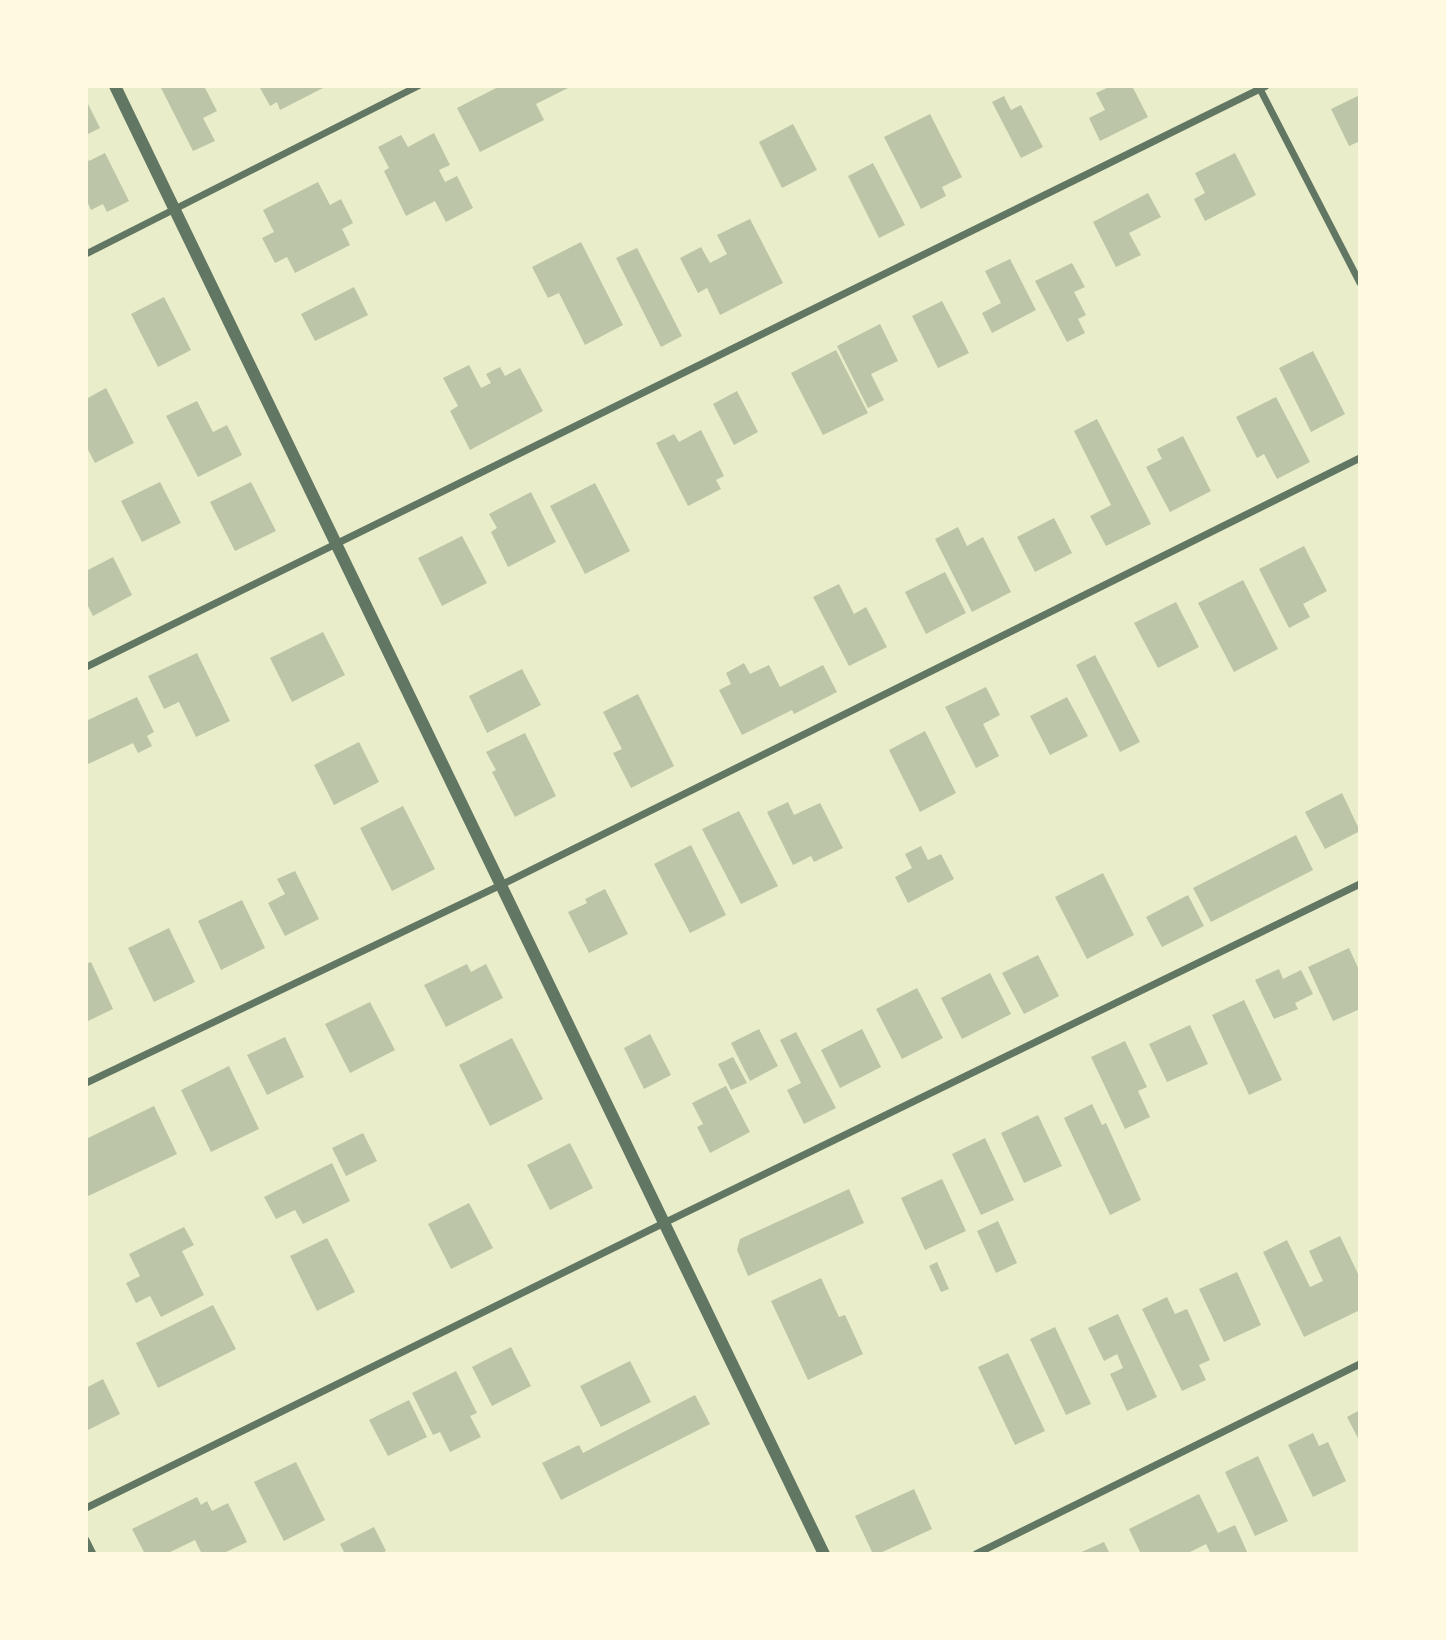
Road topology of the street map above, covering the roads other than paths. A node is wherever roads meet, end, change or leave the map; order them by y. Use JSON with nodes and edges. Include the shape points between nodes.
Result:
{"nodes":[{"id":1,"x":115,"y":86,"type":"edge"},
{"id":2,"x":418,"y":86,"type":"edge"},
{"id":3,"x":1263,"y":87,"type":"edge"},
{"id":4,"x":174,"y":209,"type":"junction"},
{"id":5,"x":86,"y":254,"type":"edge"},
{"id":6,"x":1360,"y":283,"type":"edge"},
{"id":7,"x":1360,"y":458,"type":"edge"},
{"id":8,"x":336,"y":544,"type":"junction"},
{"id":9,"x":86,"y":667,"type":"edge"},
{"id":10,"x":1360,"y":884,"type":"edge"},
{"id":11,"x":502,"y":886,"type":"junction"},
{"id":12,"x":86,"y":1083,"type":"edge"},
{"id":13,"x":664,"y":1223,"type":"junction"},
{"id":14,"x":1360,"y":1364,"type":"edge"},
{"id":15,"x":86,"y":1508,"type":"edge"},
{"id":16,"x":86,"y":1540,"type":"edge"},
{"id":17,"x":93,"y":1554,"type":"edge"},
{"id":18,"x":824,"y":1554,"type":"edge"},
{"id":19,"x":976,"y":1554,"type":"edge"}],
"edges":[{"from":1,"to":4,"type":"street"},
{"from":2,"to":4,"type":"street"},
{"from":3,"to":6,"type":"street"},
{"from":3,"to":8,"type":"street"},
{"from":4,"to":5,"type":"street"},
{"from":4,"to":8,"type":"street"},
{"from":7,"to":11,"type":"street"},
{"from":8,"to":9,"type":"street"},
{"from":8,"to":11,"type":"street"},
{"from":10,"to":13,"type":"street"},
{"from":11,"to":12,"type":"street"},
{"from":11,"to":13,"type":"street"},
{"from":13,"to":15,"type":"street"},
{"from":13,"to":18,"type":"street"},
{"from":14,"to":19,"type":"street"},
{"from":16,"to":17,"type":"street"}]}
